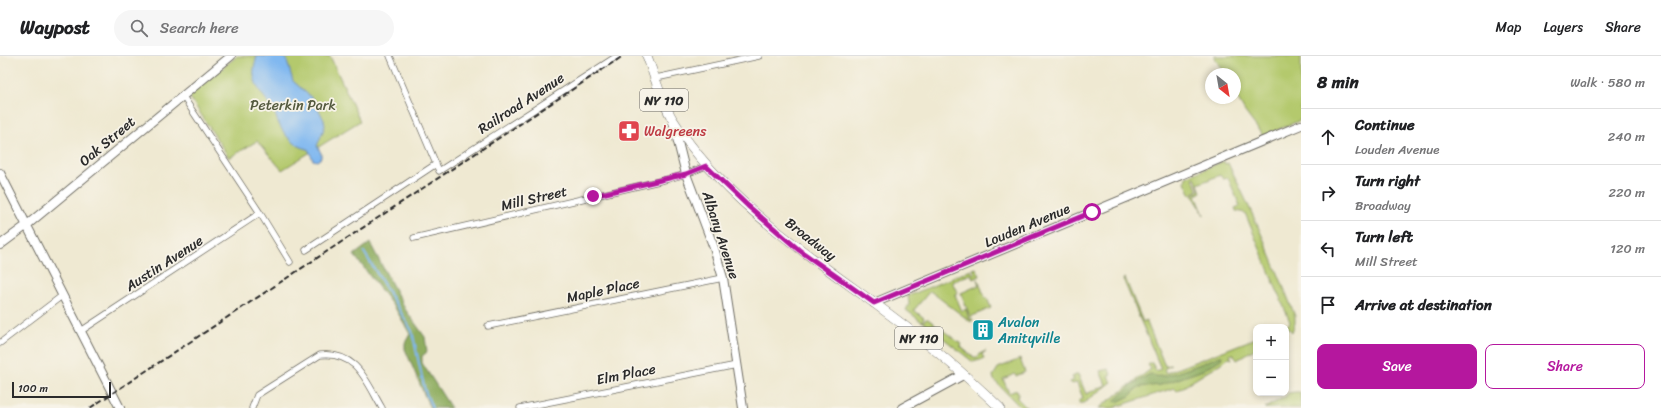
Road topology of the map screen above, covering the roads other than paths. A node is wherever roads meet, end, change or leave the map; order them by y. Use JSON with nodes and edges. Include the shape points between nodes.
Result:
{"nodes":[{"id":1,"x":231,"y":56,"type":"edge"},
{"id":2,"x":390,"y":56,"type":"edge"},
{"id":3,"x":617,"y":56,"type":"edge"},
{"id":4,"x":647,"y":56,"type":"edge"},
{"id":5,"x":759,"y":56,"type":"edge"},
{"id":6,"x":656,"y":78,"type":"junction"},
{"id":7,"x":182,"y":95,"type":"junction"},
{"id":8,"x":673,"y":120,"type":"junction"},
{"id":9,"x":1301,"y":125,"type":"edge"},
{"id":10,"x":436,"y":164,"type":"junction"},
{"id":11,"x":706,"y":166,"type":"junction"},
{"id":12,"x":0,"y":173,"type":"edge"},
{"id":13,"x":686,"y":174,"type":"junction"},
{"id":14,"x":260,"y":213,"type":"junction"},
{"id":15,"x":26,"y":225,"type":"junction"},
{"id":16,"x":414,"y":238,"type":"dead end"},
{"id":17,"x":0,"y":245,"type":"edge"},
{"id":18,"x":306,"y":250,"type":"dead end"},
{"id":19,"x":290,"y":262,"type":"dead end"},
{"id":20,"x":723,"y":278,"type":"junction"},
{"id":21,"x":63,"y":295,"type":"junction"},
{"id":22,"x":874,"y":303,"type":"junction"},
{"id":23,"x":488,"y":326,"type":"dead end"},
{"id":24,"x":81,"y":332,"type":"junction"},
{"id":25,"x":0,"y":342,"type":"edge"},
{"id":26,"x":736,"y":365,"type":"junction"},
{"id":27,"x":963,"y":375,"type":"junction"},
{"id":28,"x":120,"y":408,"type":"edge"},
{"id":29,"x":252,"y":408,"type":"edge"},
{"id":30,"x":382,"y":408,"type":"edge"},
{"id":31,"x":520,"y":408,"type":"edge"},
{"id":32,"x":743,"y":408,"type":"edge"},
{"id":33,"x":902,"y":408,"type":"edge"},
{"id":34,"x":1000,"y":408,"type":"edge"}],
"edges":[{"from":1,"to":7,"type":"street","name":"Oak Street"},
{"from":2,"to":10,"type":"street"},
{"from":3,"to":10,"type":"street","name":"Railroad Avenue","via":[[439,171]]},
{"from":4,"to":6,"type":"main road","name":"Broadway","number":"NY 110"},
{"from":5,"to":6,"type":"street"},
{"from":6,"to":8,"type":"main road","name":"Broadway","number":"NY 110"},
{"from":7,"to":14,"type":"street"},
{"from":7,"to":15,"type":"street","name":"Oak Street"},
{"from":8,"to":11,"type":"main road","name":"Broadway","number":"NY 110"},
{"from":8,"to":13,"type":"street","name":"Albany Avenue"},
{"from":9,"to":22,"type":"street","name":"Louden Avenue"},
{"from":10,"to":18,"type":"street"},
{"from":11,"to":13,"type":"street","name":"Mill Street"},
{"from":11,"to":22,"type":"main road","name":"Broadway","number":"NY 110","via":[[799,250]]},
{"from":12,"to":15,"type":"street"},
{"from":13,"to":16,"type":"street","name":"Mill Street"},
{"from":13,"to":20,"type":"street","name":"Albany Avenue"},
{"from":14,"to":19,"type":"street"},
{"from":14,"to":24,"type":"street","name":"Austin Avenue"},
{"from":15,"to":17,"type":"street","name":"Oak Street"},
{"from":15,"to":21,"type":"street"},
{"from":20,"to":23,"type":"street","name":"Maple Place"},
{"from":20,"to":26,"type":"street","name":"Albany Avenue"},
{"from":21,"to":24,"type":"street"},
{"from":21,"to":25,"type":"street"},
{"from":22,"to":27,"type":"main road","name":"Broadway","number":"NY 110"},
{"from":24,"to":28,"type":"street"},
{"from":26,"to":31,"type":"street","name":"Elm Place"},
{"from":26,"to":32,"type":"street","name":"Albany Avenue"},
{"from":27,"to":33,"type":"street"},
{"from":27,"to":34,"type":"main road","name":"Broadway","number":"NY 110"},
{"from":29,"to":30,"type":"street","via":[[257,394],[320,355],[332,354],[352,362],[360,370]]}]}
